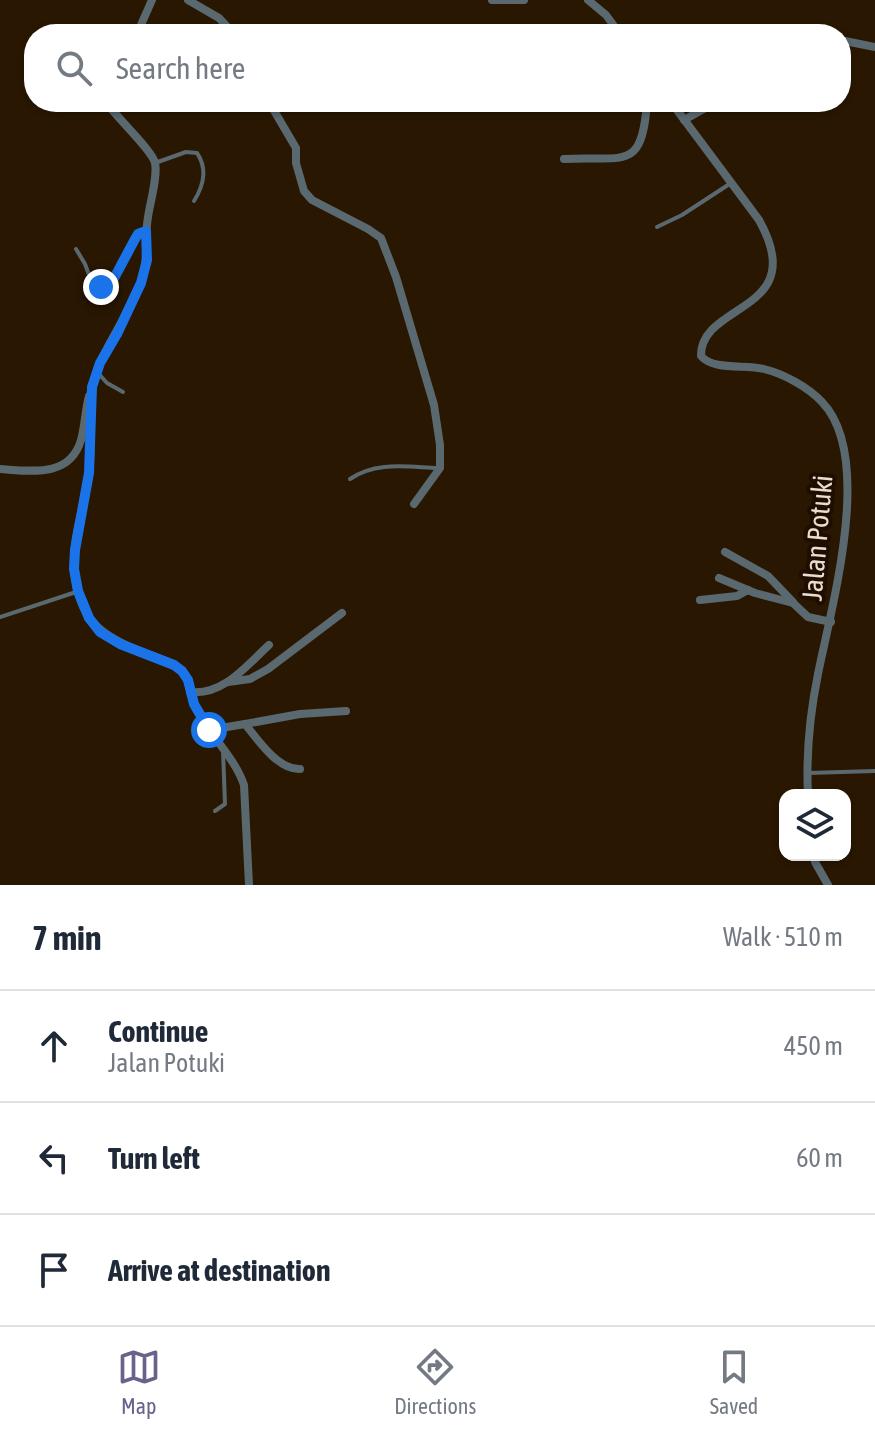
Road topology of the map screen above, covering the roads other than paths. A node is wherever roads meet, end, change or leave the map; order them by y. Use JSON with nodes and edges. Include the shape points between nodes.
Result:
{"nodes":[{"id":1,"x":152,"y":0,"type":"edge"},
{"id":2,"x":188,"y":0,"type":"edge"},
{"id":3,"x":492,"y":0,"type":"edge"},
{"id":4,"x":524,"y":0,"type":"edge"},
{"id":5,"x":588,"y":0,"type":"edge"},
{"id":6,"x":141,"y":24,"type":"edge"},
{"id":7,"x":225,"y":24,"type":"edge"},
{"id":8,"x":613,"y":24,"type":"edge"},
{"id":9,"x":851,"y":42,"type":"edge"},
{"id":10,"x":875,"y":47,"type":"edge"},
{"id":11,"x":115,"y":112,"type":"edge"},
{"id":12,"x":275,"y":112,"type":"edge"},
{"id":13,"x":646,"y":112,"type":"edge"},
{"id":14,"x":678,"y":112,"type":"edge"},
{"id":15,"x":698,"y":112,"type":"edge"},
{"id":16,"x":684,"y":120,"type":"junction"},
{"id":17,"x":564,"y":159,"type":"dead end"},
{"id":18,"x":155,"y":163,"type":"junction"},
{"id":19,"x":731,"y":183,"type":"junction"},
{"id":20,"x":194,"y":201,"type":"dead end"},
{"id":21,"x":657,"y":227,"type":"dead end"},
{"id":22,"x":146,"y":231,"type":"junction"},
{"id":23,"x":76,"y":249,"type":"dead end"},
{"id":24,"x":97,"y":371,"type":"junction"},
{"id":25,"x":92,"y":387,"type":"junction"},
{"id":26,"x":123,"y":392,"type":"dead end"},
{"id":27,"x":440,"y":468,"type":"junction"},
{"id":28,"x":0,"y":469,"type":"edge"},
{"id":29,"x":350,"y":479,"type":"dead end"},
{"id":30,"x":414,"y":504,"type":"dead end"},
{"id":31,"x":725,"y":552,"type":"dead end"},
{"id":32,"x":719,"y":578,"type":"dead end"},
{"id":33,"x":748,"y":590,"type":"junction"},
{"id":34,"x":78,"y":591,"type":"junction"},
{"id":35,"x":700,"y":600,"type":"dead end"},
{"id":36,"x":793,"y":603,"type":"junction"},
{"id":37,"x":342,"y":613,"type":"dead end"},
{"id":38,"x":0,"y":617,"type":"edge"},
{"id":39,"x":831,"y":622,"type":"junction"},
{"id":40,"x":269,"y":645,"type":"dead end"},
{"id":41,"x":228,"y":682,"type":"junction"},
{"id":42,"x":190,"y":692,"type":"junction"},
{"id":43,"x":346,"y":711,"type":"dead end"},
{"id":44,"x":245,"y":724,"type":"junction"},
{"id":45,"x":209,"y":730,"type":"junction"},
{"id":46,"x":223,"y":749,"type":"junction"},
{"id":47,"x":300,"y":769,"type":"dead end"},
{"id":48,"x":875,"y":771,"type":"edge"},
{"id":49,"x":808,"y":773,"type":"junction"},
{"id":50,"x":808,"y":789,"type":"edge"},
{"id":51,"x":215,"y":811,"type":"dead end"},
{"id":52,"x":815,"y":861,"type":"edge"},
{"id":53,"x":249,"y":885,"type":"edge"},
{"id":54,"x":828,"y":885,"type":"edge"}],
"edges":[{"from":1,"to":6,"type":"street"},
{"from":2,"to":7,"type":"street"},
{"from":3,"to":4,"type":"street"},
{"from":5,"to":8,"type":"street"},
{"from":9,"to":10,"type":"street"},
{"from":11,"to":18,"type":"street"},
{"from":12,"to":27,"type":"street","via":[[296,148],[304,191],[381,238],[434,405]]},
{"from":13,"to":17,"type":"street","via":[[642,139],[629,155]]},
{"from":14,"to":16,"type":"street","name":"Jalan Potuki"},
{"from":15,"to":16,"type":"street"},
{"from":16,"to":19,"type":"street","name":"Jalan Potuki"},
{"from":18,"to":20,"type":"lane","via":[[197,153],[204,174]]},
{"from":18,"to":22,"type":"street"},
{"from":19,"to":21,"type":"lane"},
{"from":19,"to":39,"type":"street","name":"Jalan Potuki","via":[[765,231],[771,276],[759,295],[704,339],[701,356],[707,362],[781,375],[815,396],[830,413],[848,479]]},
{"from":22,"to":23,"type":"lane","via":[[138,234],[107,288],[92,283]]},
{"from":22,"to":24,"type":"street","via":[[141,283]]},
{"from":24,"to":25,"type":"street"},
{"from":24,"to":26,"type":"lane"},
{"from":25,"to":28,"type":"street","via":[[82,439],[67,463],[41,471]]},
{"from":25,"to":34,"type":"street","via":[[89,473],[75,550]]},
{"from":27,"to":29,"type":"lane","via":[[377,466]]},
{"from":27,"to":30,"type":"street"},
{"from":31,"to":36,"type":"street","via":[[768,576]]},
{"from":32,"to":33,"type":"street"},
{"from":33,"to":35,"type":"street"},
{"from":33,"to":36,"type":"street"},
{"from":34,"to":38,"type":"lane"},
{"from":34,"to":42,"type":"street","via":[[100,632],[174,665],[188,680]]},
{"from":36,"to":39,"type":"street","via":[[808,617]]},
{"from":37,"to":41,"type":"street","via":[[268,669]]},
{"from":39,"to":49,"type":"street","name":"Jalan Potuki","via":[[818,676]]},
{"from":40,"to":41,"type":"street"},
{"from":41,"to":42,"type":"street","via":[[209,693]]},
{"from":42,"to":45,"type":"street"},
{"from":43,"to":44,"type":"street"},
{"from":44,"to":45,"type":"street"},
{"from":44,"to":47,"type":"street","via":[[282,764]]},
{"from":45,"to":46,"type":"street"},
{"from":46,"to":51,"type":"lane","via":[[225,804]]},
{"from":46,"to":53,"type":"street","via":[[244,785]]},
{"from":48,"to":49,"type":"lane"},
{"from":49,"to":50,"type":"street","name":"Jalan Potuki"},
{"from":52,"to":54,"type":"street"}]}
